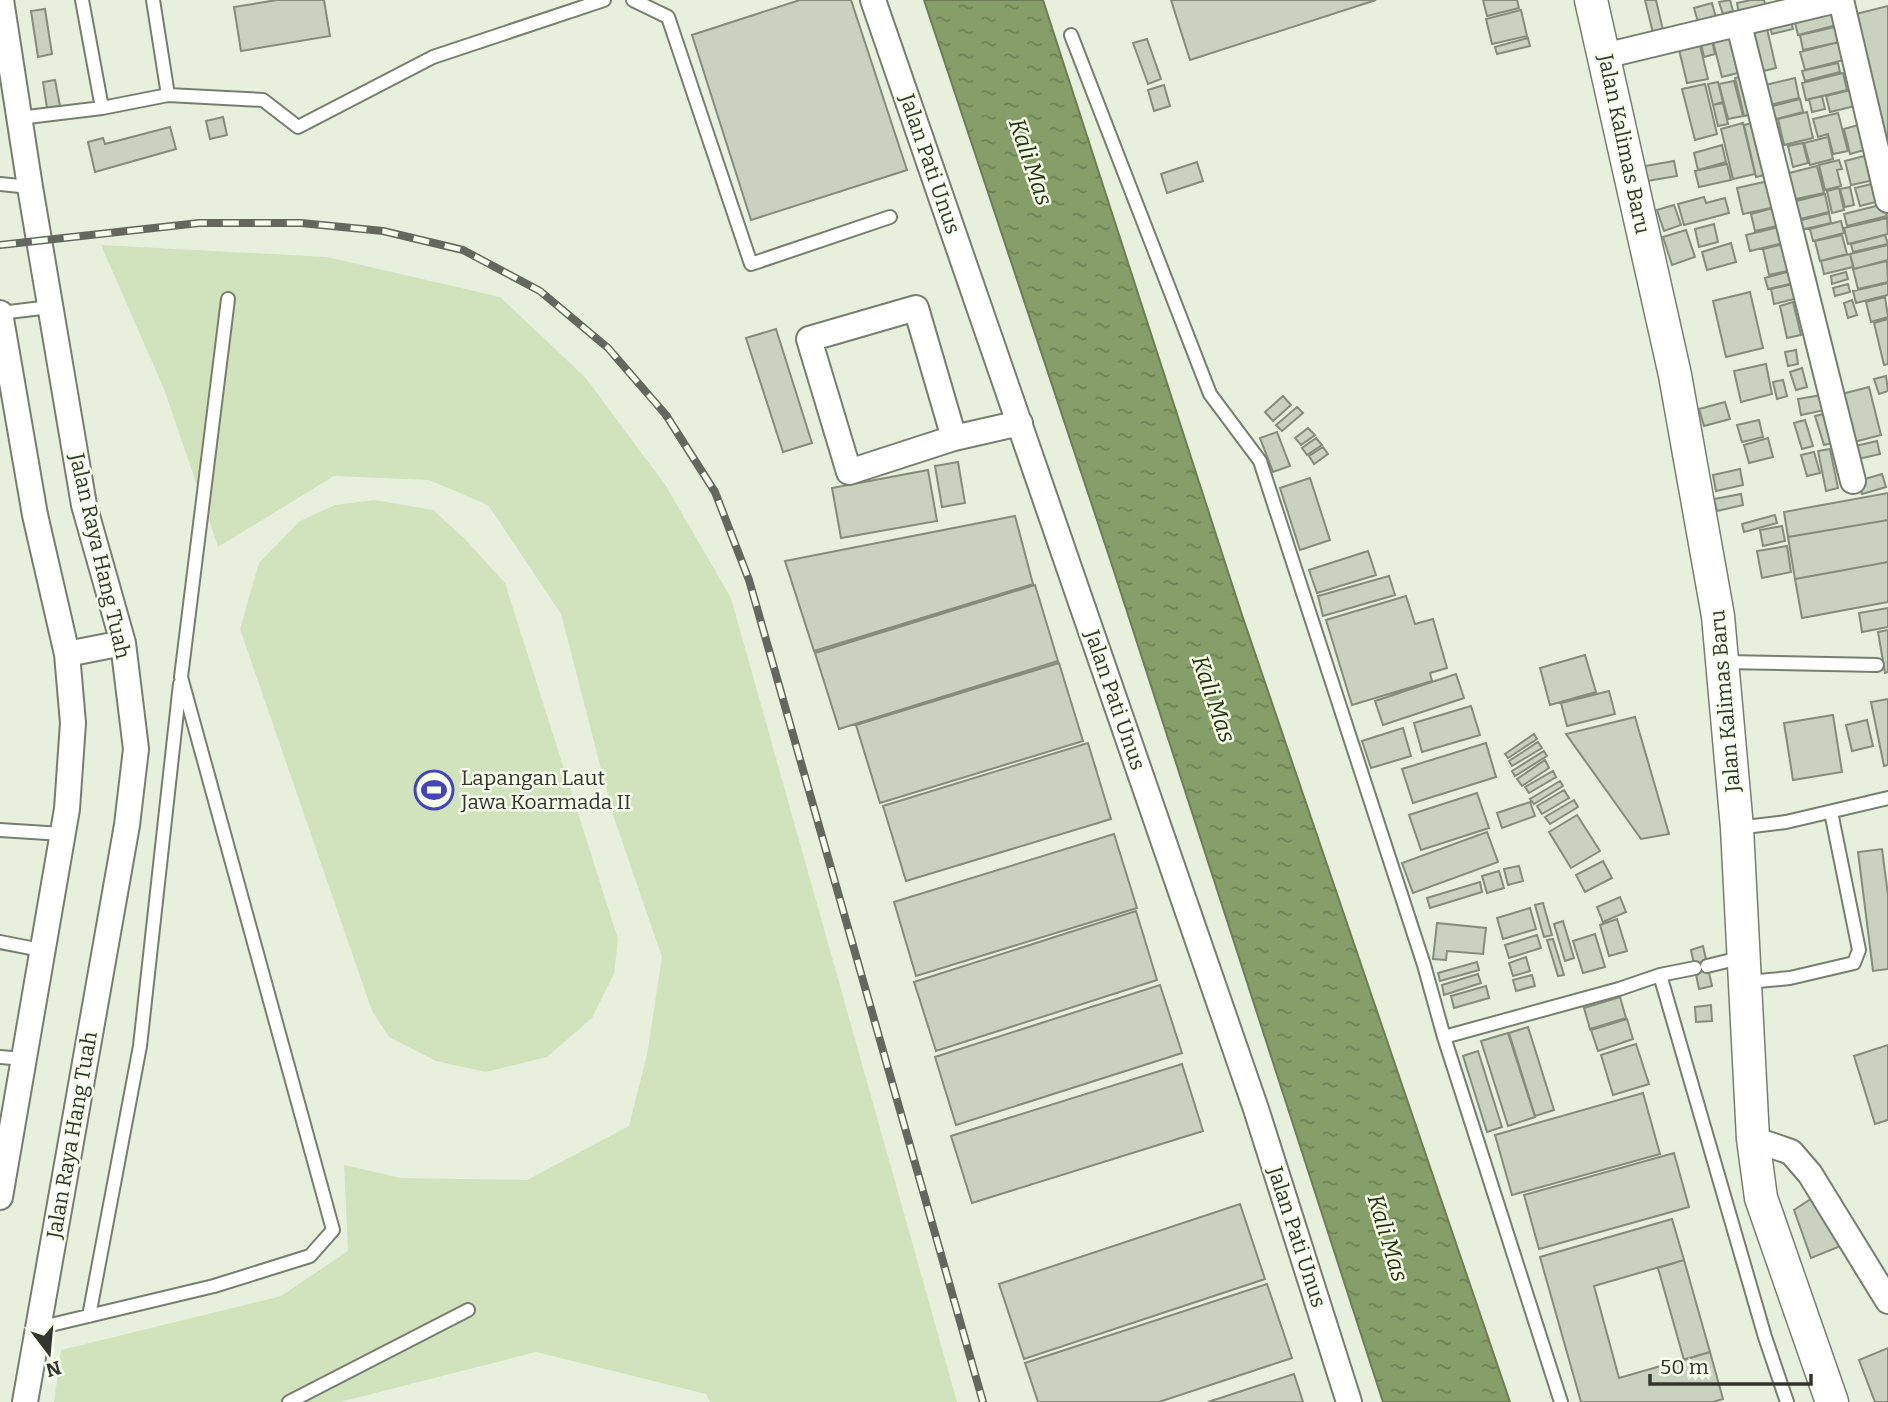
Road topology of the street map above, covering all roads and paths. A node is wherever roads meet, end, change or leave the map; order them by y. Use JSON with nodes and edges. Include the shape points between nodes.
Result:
{"nodes":[{"id":1,"x":1,"y":0,"type":"edge"},
{"id":2,"x":82,"y":0,"type":"edge"},
{"id":3,"x":153,"y":0,"type":"edge"},
{"id":4,"x":604,"y":0,"type":"edge"},
{"id":5,"x":633,"y":0,"type":"edge"},
{"id":6,"x":873,"y":0,"type":"edge"},
{"id":7,"x":1591,"y":0,"type":"edge"},
{"id":8,"x":1839,"y":0,"type":"edge"},
{"id":9,"x":1739,"y":25,"type":"junction"},
{"id":10,"x":1071,"y":35,"type":"dead end"},
{"id":11,"x":3,"y":38,"type":"edge"},
{"id":12,"x":1604,"y":56,"type":"junction"},
{"id":13,"x":168,"y":95,"type":"junction"},
{"id":14,"x":102,"y":108,"type":"junction"},
{"id":15,"x":19,"y":118,"type":"junction"},
{"id":16,"x":0,"y":184,"type":"edge"},
{"id":17,"x":30,"y":187,"type":"junction"},
{"id":18,"x":1888,"y":200,"type":"edge"},
{"id":19,"x":890,"y":217,"type":"dead end"},
{"id":20,"x":228,"y":299,"type":"dead end"},
{"id":21,"x":50,"y":307,"type":"junction"},
{"id":22,"x":0,"y":313,"type":"edge"},
{"id":23,"x":1020,"y":424,"type":"junction"},
{"id":24,"x":954,"y":438,"type":"junction"},
{"id":25,"x":1853,"y":481,"type":"dead end"},
{"id":26,"x":123,"y":643,"type":"junction"},
{"id":27,"x":67,"y":654,"type":"junction"},
{"id":28,"x":1722,"y":662,"type":"junction"},
{"id":29,"x":1877,"y":665,"type":"dead end"},
{"id":30,"x":181,"y":677,"type":"junction"},
{"id":31,"x":1888,"y":798,"type":"edge"},
{"id":32,"x":1831,"y":812,"type":"junction"},
{"id":33,"x":1737,"y":828,"type":"junction"},
{"id":34,"x":0,"y":830,"type":"edge"},
{"id":35,"x":62,"y":834,"type":"junction"},
{"id":36,"x":0,"y":942,"type":"edge"},
{"id":37,"x":41,"y":950,"type":"junction"},
{"id":38,"x":1746,"y":969,"type":"junction"},
{"id":39,"x":1660,"y":975,"type":"junction"},
{"id":40,"x":1444,"y":1037,"type":"junction"},
{"id":41,"x":12,"y":1058,"type":"edge"},
{"id":42,"x":1753,"y":1139,"type":"junction"},
{"id":43,"x":0,"y":1198,"type":"edge"},
{"id":44,"x":1888,"y":1301,"type":"edge"},
{"id":45,"x":468,"y":1310,"type":"dead end"},
{"id":46,"x":89,"y":1316,"type":"junction"},
{"id":47,"x":38,"y":1328,"type":"junction"},
{"id":48,"x":25,"y":1402,"type":"edge"},
{"id":49,"x":289,"y":1402,"type":"edge"},
{"id":50,"x":1349,"y":1402,"type":"edge"},
{"id":51,"x":1561,"y":1402,"type":"edge"},
{"id":52,"x":1787,"y":1402,"type":"edge"},
{"id":53,"x":1832,"y":1402,"type":"edge"}],
"edges":[{"from":1,"to":11,"type":"street","name":"Jalan Raya Hang Tuah"},
{"from":2,"to":14,"type":"lane"},
{"from":3,"to":13,"type":"lane"},
{"from":4,"to":13,"type":"lane","via":[[433,57],[298,127],[263,100]]},
{"from":5,"to":19,"type":"lane","via":[[668,17],[751,264]]},
{"from":6,"to":23,"type":"street","name":"Jalan Pati Unus"},
{"from":7,"to":12,"type":"street","name":"Jalan Kalimas Baru"},
{"from":8,"to":9,"type":"street"},
{"from":8,"to":18,"type":"street"},
{"from":9,"to":12,"type":"street"},
{"from":9,"to":25,"type":"street"},
{"from":10,"to":40,"type":"lane","via":[[1210,394],[1260,461]]},
{"from":11,"to":15,"type":"street","name":"Jalan Raya Hang Tuah"},
{"from":12,"to":28,"type":"street","name":"Jalan Kalimas Baru","via":[[1675,375],[1714,589]]},
{"from":13,"to":14,"type":"lane"},
{"from":14,"to":15,"type":"lane"},
{"from":15,"to":17,"type":"street","name":"Jalan Raya Hang Tuah"},
{"from":16,"to":17,"type":"lane"},
{"from":17,"to":21,"type":"street","name":"Jalan Raya Hang Tuah"},
{"from":20,"to":30,"type":"lane"},
{"from":21,"to":22,"type":"lane"},
{"from":21,"to":26,"type":"street","name":"Jalan Raya Hang Tuah","via":[[84,505]]},
{"from":22,"to":27,"type":"street","via":[[35,515]]},
{"from":23,"to":24,"type":"street"},
{"from":23,"to":50,"type":"street","name":"Jalan Pati Unus","via":[[1256,1109]]},
{"from":24,"to":24,"type":"street","via":[[916,308],[809,339],[849,472]]},
{"from":26,"to":27,"type":"street"},
{"from":26,"to":47,"type":"street","name":"Jalan Raya Hang Tuah","via":[[136,749],[127,825]]},
{"from":27,"to":35,"type":"street","via":[[73,723]]},
{"from":28,"to":29,"type":"lane"},
{"from":28,"to":33,"type":"street","name":"Jalan Kalimas Baru"},
{"from":30,"to":46,"type":"lane","via":[[140,1046]]},
{"from":30,"to":46,"type":"lane","via":[[333,1230],[310,1256],[214,1286]]},
{"from":31,"to":32,"type":"lane"},
{"from":32,"to":33,"type":"lane"},
{"from":32,"to":38,"type":"lane","via":[[1859,950],[1854,963],[1790,978]]},
{"from":33,"to":38,"type":"street","name":"Jalan Kalimas Baru"},
{"from":34,"to":35,"type":"lane"},
{"from":35,"to":37,"type":"street"},
{"from":36,"to":37,"type":"lane"},
{"from":37,"to":41,"type":"street"},
{"from":38,"to":39,"type":"lane","via":[[1701,967]]},
{"from":38,"to":42,"type":"street","name":"Jalan Kalimas Baru"},
{"from":39,"to":40,"type":"lane"},
{"from":39,"to":52,"type":"lane"},
{"from":40,"to":51,"type":"lane"},
{"from":41,"to":43,"type":"street"},
{"from":42,"to":44,"type":"street","via":[[1791,1152],[1810,1174]]},
{"from":42,"to":53,"type":"street","name":"Jalan Kalimas Baru","via":[[1761,1198]]},
{"from":45,"to":49,"type":"lane"},
{"from":46,"to":47,"type":"lane"},
{"from":47,"to":48,"type":"street","name":"Jalan Raya Hang Tuah"}]}
